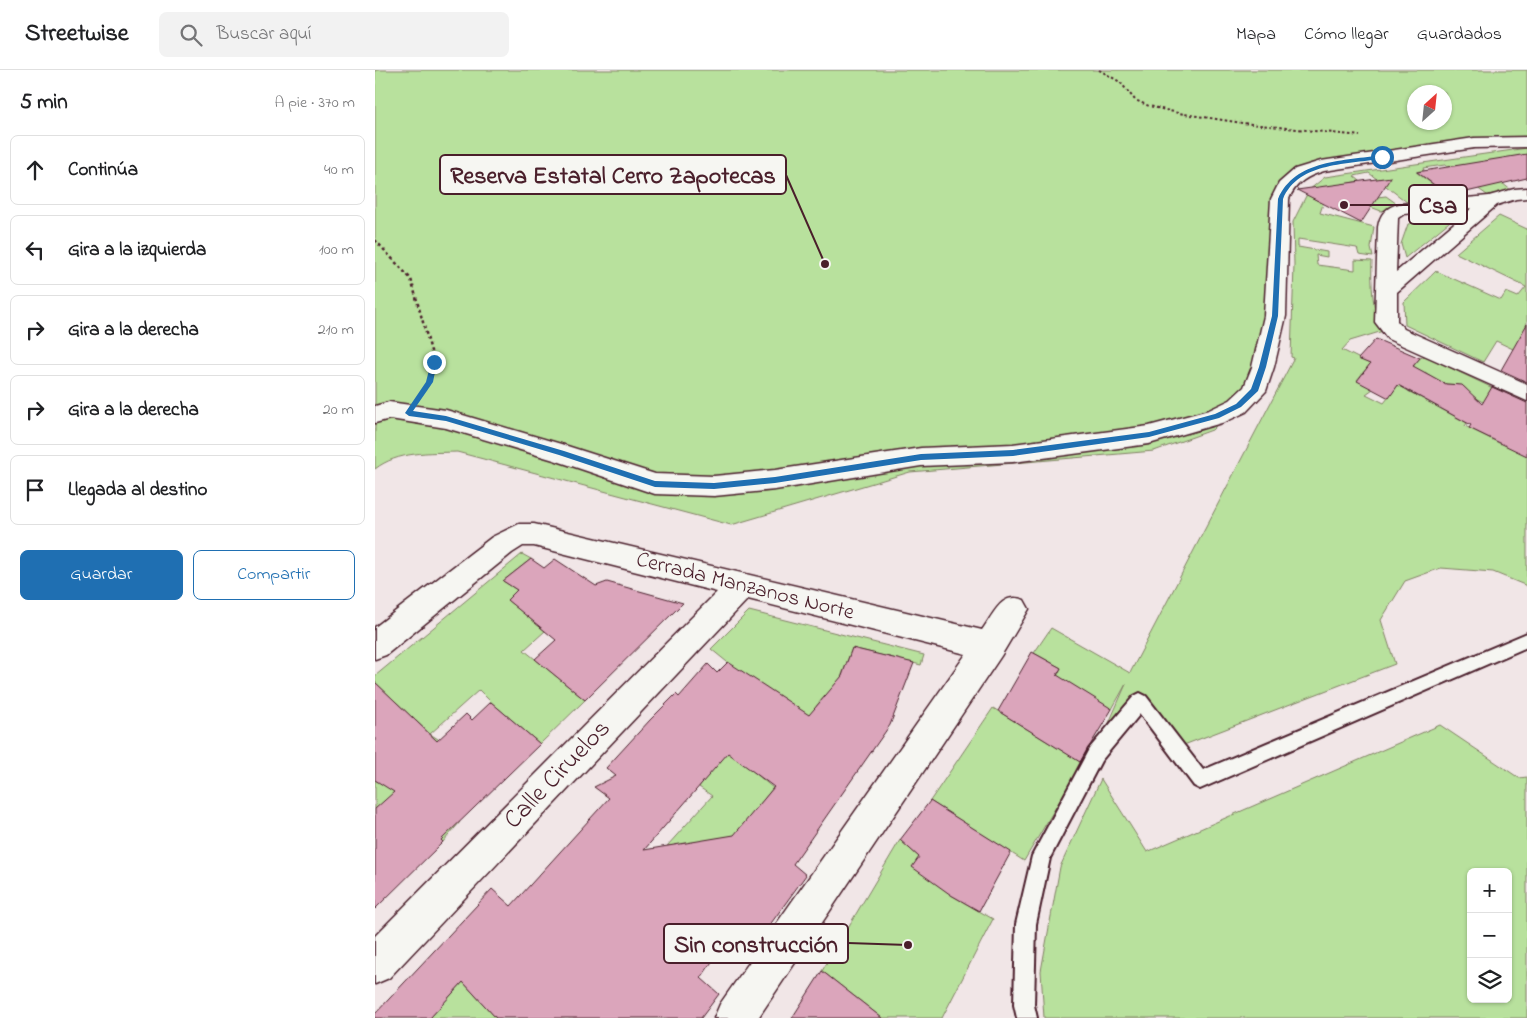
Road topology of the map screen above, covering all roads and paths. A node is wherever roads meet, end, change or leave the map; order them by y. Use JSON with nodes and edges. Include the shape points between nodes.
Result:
{"nodes":[{"id":1,"x":1099,"y":70,"type":"edge"},
{"id":2,"x":1364,"y":137,"type":"dead end"},
{"id":3,"x":1527,"y":142,"type":"edge"},
{"id":4,"x":1527,"y":192,"type":"edge"},
{"id":5,"x":1491,"y":201,"type":"junction"},
{"id":6,"x":375,"y":240,"type":"edge"},
{"id":7,"x":1386,"y":291,"type":"junction"},
{"id":8,"x":1527,"y":393,"type":"edge"},
{"id":9,"x":409,"y":413,"type":"junction"},
{"id":10,"x":375,"y":415,"type":"edge"},
{"id":11,"x":742,"y":586,"type":"junction"},
{"id":12,"x":1015,"y":609,"type":"dead end"},
{"id":13,"x":1527,"y":640,"type":"edge"},
{"id":14,"x":375,"y":646,"type":"edge"},
{"id":15,"x":990,"y":646,"type":"junction"},
{"id":16,"x":375,"y":964,"type":"edge"},
{"id":17,"x":734,"y":1018,"type":"edge"},
{"id":18,"x":1027,"y":1018,"type":"edge"}],
"edges":[{"from":1,"to":2,"type":"path","via":[[1120,82],[1135,100],[1149,106],[1243,123]]},
{"from":3,"to":9,"type":"street","via":[[1474,143],[1428,149],[1321,166],[1301,174],[1285,187],[1280,199],[1275,316],[1254,391],[1238,406],[1217,416],[1149,435],[1013,453],[921,457],[775,480],[704,486],[655,484],[446,419]]},
{"from":4,"to":5,"type":"street"},
{"from":5,"to":7,"type":"street"},
{"from":5,"to":7,"type":"street","via":[[1399,209],[1389,216]]},
{"from":6,"to":9,"type":"path","via":[[411,278],[434,362],[429,382]]},
{"from":7,"to":8,"type":"street","via":[[1386,322],[1396,334]]},
{"from":9,"to":10,"type":"street","via":[[389,410]]},
{"from":11,"to":14,"type":"street","name":"Cerrada Manzanos Norte","via":[[534,535],[519,535]]},
{"from":11,"to":15,"type":"street","name":"Cerrada Manzanos Norte"},
{"from":11,"to":16,"type":"street","name":"Calle Ciruelos"},
{"from":12,"to":15,"type":"street"},
{"from":13,"to":18,"type":"lane","via":[[1200,780],[1140,701],[1095,754],[1041,856],[1026,924],[1024,1005]]},
{"from":15,"to":17,"type":"street"}]}
